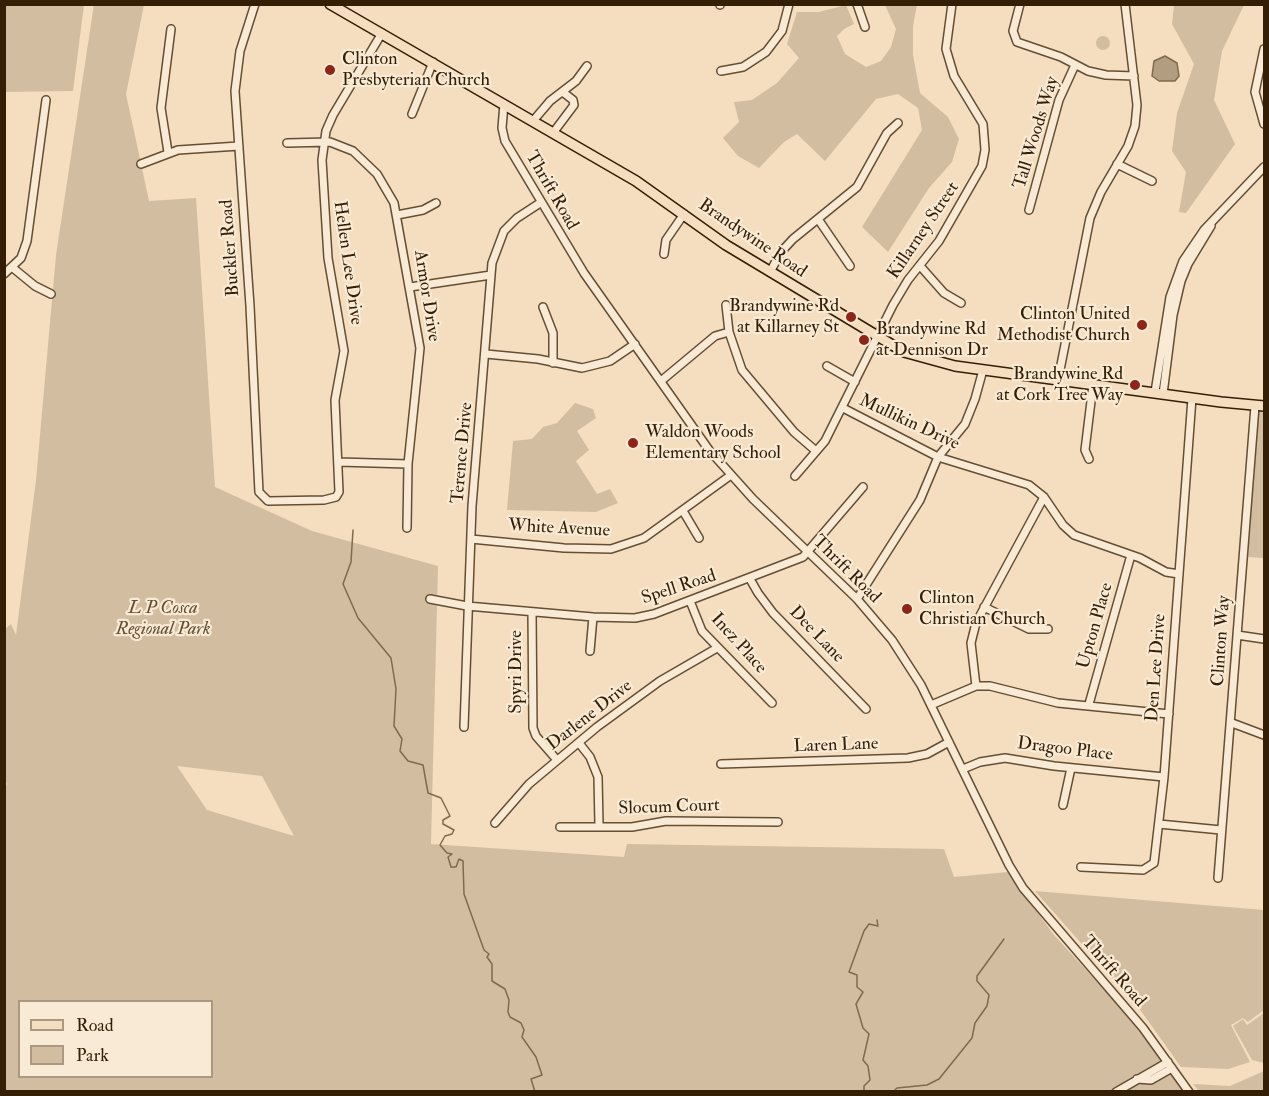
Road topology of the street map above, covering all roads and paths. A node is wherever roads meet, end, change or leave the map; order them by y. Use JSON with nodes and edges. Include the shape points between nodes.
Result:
{"nodes":[{"id":1,"x":255,"y":4,"type":"edge"},
{"id":2,"x":330,"y":4,"type":"edge"},
{"id":3,"x":789,"y":4,"type":"edge"},
{"id":4,"x":857,"y":4,"type":"edge"},
{"id":5,"x":952,"y":4,"type":"edge"},
{"id":6,"x":1020,"y":4,"type":"edge"},
{"id":7,"x":1125,"y":4,"type":"edge"},
{"id":8,"x":865,"y":27,"type":"dead end"},
{"id":9,"x":171,"y":29,"type":"dead end"},
{"id":10,"x":382,"y":33,"type":"junction"},
{"id":11,"x":1264,"y":49,"type":"edge"},
{"id":12,"x":433,"y":63,"type":"junction"},
{"id":13,"x":1075,"y":65,"type":"junction"},
{"id":14,"x":587,"y":66,"type":"dead end"},
{"id":15,"x":721,"y":71,"type":"dead end"},
{"id":16,"x":1134,"y":76,"type":"junction"},
{"id":17,"x":564,"y":93,"type":"junction"},
{"id":18,"x":46,"y":100,"type":"dead end"},
{"id":19,"x":504,"y":104,"type":"junction"},
{"id":20,"x":412,"y":114,"type":"dead end"},
{"id":21,"x":533,"y":122,"type":"junction"},
{"id":22,"x":898,"y":123,"type":"dead end"},
{"id":23,"x":1264,"y":124,"type":"edge"},
{"id":24,"x":553,"y":133,"type":"junction"},
{"id":25,"x":324,"y":142,"type":"junction"},
{"id":26,"x":287,"y":143,"type":"dead end"},
{"id":27,"x":239,"y":146,"type":"junction"},
{"id":28,"x":168,"y":152,"type":"junction"},
{"id":29,"x":141,"y":164,"type":"dead end"},
{"id":30,"x":1118,"y":164,"type":"junction"},
{"id":31,"x":1264,"y":167,"type":"edge"},
{"id":32,"x":1152,"y":181,"type":"dead end"},
{"id":33,"x":436,"y":203,"type":"dead end"},
{"id":34,"x":540,"y":203,"type":"junction"},
{"id":35,"x":1029,"y":210,"type":"dead end"},
{"id":36,"x":684,"y":214,"type":"junction"},
{"id":37,"x":397,"y":215,"type":"junction"},
{"id":38,"x":818,"y":219,"type":"junction"},
{"id":39,"x":664,"y":254,"type":"dead end"},
{"id":40,"x":850,"y":266,"type":"dead end"},
{"id":41,"x":921,"y":267,"type":"junction"},
{"id":42,"x":13,"y":268,"type":"junction"},
{"id":43,"x":770,"y":272,"type":"junction"},
{"id":44,"x":4,"y":274,"type":"edge"},
{"id":45,"x":491,"y":275,"type":"junction"},
{"id":46,"x":411,"y":287,"type":"junction"},
{"id":47,"x":51,"y":294,"type":"dead end"},
{"id":48,"x":961,"y":303,"type":"dead end"},
{"id":49,"x":726,"y":305,"type":"dead end"},
{"id":50,"x":543,"y":307,"type":"dead end"},
{"id":51,"x":729,"y":332,"type":"junction"},
{"id":52,"x":878,"y":338,"type":"junction"},
{"id":53,"x":635,"y":344,"type":"junction"},
{"id":54,"x":486,"y":354,"type":"junction"},
{"id":55,"x":553,"y":363,"type":"junction"},
{"id":56,"x":826,"y":366,"type":"dead end"},
{"id":57,"x":983,"y":370,"type":"junction"},
{"id":58,"x":1058,"y":380,"type":"junction"},
{"id":59,"x":661,"y":381,"type":"junction"},
{"id":60,"x":855,"y":382,"type":"junction"},
{"id":61,"x":1093,"y":385,"type":"junction"},
{"id":62,"x":1159,"y":393,"type":"junction"},
{"id":63,"x":1192,"y":398,"type":"junction"},
{"id":64,"x":1260,"y":406,"type":"edge"},
{"id":65,"x":843,"y":408,"type":"junction"},
{"id":66,"x":816,"y":451,"type":"junction"},
{"id":67,"x":938,"y":457,"type":"junction"},
{"id":68,"x":1089,"y":459,"type":"dead end"},
{"id":69,"x":339,"y":462,"type":"junction"},
{"id":70,"x":408,"y":464,"type":"junction"},
{"id":71,"x":731,"y":475,"type":"junction"},
{"id":72,"x":795,"y":476,"type":"dead end"},
{"id":73,"x":863,"y":487,"type":"dead end"},
{"id":74,"x":1044,"y":497,"type":"junction"},
{"id":75,"x":324,"y":500,"type":"joint"},
{"id":76,"x":683,"y":511,"type":"junction"},
{"id":77,"x":407,"y":528,"type":"dead end"},
{"id":78,"x":699,"y":538,"type":"dead end"},
{"id":79,"x":471,"y":539,"type":"junction"},
{"id":80,"x":808,"y":553,"type":"junction"},
{"id":81,"x":1131,"y":555,"type":"junction"},
{"id":82,"x":1179,"y":574,"type":"junction"},
{"id":83,"x":750,"y":579,"type":"junction"},
{"id":84,"x":430,"y":599,"type":"dead end"},
{"id":85,"x":857,"y":599,"type":"junction"},
{"id":86,"x":690,"y":601,"type":"junction"},
{"id":87,"x":467,"y":606,"type":"junction"},
{"id":88,"x":984,"y":607,"type":"junction"},
{"id":89,"x":532,"y":612,"type":"junction"},
{"id":90,"x":593,"y":617,"type":"junction"},
{"id":91,"x":1048,"y":629,"type":"dead end"},
{"id":92,"x":1237,"y":635,"type":"junction"},
{"id":93,"x":1264,"y":639,"type":"edge"},
{"id":94,"x":717,"y":648,"type":"junction"},
{"id":95,"x":590,"y":651,"type":"dead end"},
{"id":96,"x":976,"y":686,"type":"junction"},
{"id":97,"x":772,"y":703,"type":"dead end"},
{"id":98,"x":1089,"y":704,"type":"junction"},
{"id":99,"x":931,"y":705,"type":"junction"},
{"id":100,"x":866,"y":709,"type":"dead end"},
{"id":101,"x":1169,"y":714,"type":"junction"},
{"id":102,"x":1232,"y":723,"type":"junction"},
{"id":103,"x":464,"y":727,"type":"dead end"},
{"id":104,"x":1264,"y":735,"type":"edge"},
{"id":105,"x":948,"y":742,"type":"junction"},
{"id":106,"x":579,"y":743,"type":"junction"},
{"id":107,"x":556,"y":760,"type":"junction"},
{"id":108,"x":721,"y":764,"type":"dead end"},
{"id":109,"x":1071,"y":768,"type":"junction"},
{"id":110,"x":963,"y":769,"type":"junction"},
{"id":111,"x":1164,"y":777,"type":"junction"},
{"id":112,"x":1064,"y":806,"type":"dead end"},
{"id":113,"x":778,"y":822,"type":"dead end"},
{"id":114,"x":495,"y":823,"type":"dead end"},
{"id":115,"x":1159,"y":824,"type":"junction"},
{"id":116,"x":599,"y":825,"type":"junction"},
{"id":117,"x":561,"y":827,"type":"dead end"},
{"id":118,"x":1221,"y":830,"type":"junction"},
{"id":119,"x":1081,"y":867,"type":"dead end"},
{"id":120,"x":1218,"y":878,"type":"dead end"},
{"id":121,"x":1159,"y":1049,"type":"junction"},
{"id":122,"x":1170,"y":1065,"type":"junction"},
{"id":123,"x":1152,"y":1071,"type":"junction"},
{"id":124,"x":1137,"y":1079,"type":"junction"},
{"id":125,"x":1116,"y":1092,"type":"edge"},
{"id":126,"x":1189,"y":1092,"type":"edge"}],
"edges":[{"from":1,"to":27,"type":"street","name":"Buckler Road","via":[[235,79]]},
{"from":2,"to":10,"type":"main road","name":"Brandywine Road"},
{"from":3,"to":15,"type":"street","via":[[785,24],[773,46],[750,64]]},
{"from":4,"to":8,"type":"street"},
{"from":5,"to":41,"type":"street","name":"Killarney Street","via":[[946,31],[947,55],[954,76],[981,118],[985,150],[976,180]]},
{"from":6,"to":13,"type":"street","via":[[1013,32],[1017,42]]},
{"from":7,"to":16,"type":"street"},
{"from":9,"to":28,"type":"street","via":[[161,108]]},
{"from":10,"to":12,"type":"main road","name":"Brandywine Road"},
{"from":10,"to":25,"type":"street","name":"Hellen Lee Drive","via":[[333,115]]},
{"from":11,"to":23,"type":"street","via":[[1255,92]]},
{"from":12,"to":19,"type":"main road","name":"Brandywine Road"},
{"from":12,"to":20,"type":"street"},
{"from":13,"to":16,"type":"street","via":[[1106,75]]},
{"from":13,"to":35,"type":"street","name":"Tall Woods Way","via":[[1059,100]]},
{"from":14,"to":17,"type":"street"},
{"from":16,"to":30,"type":"street","via":[[1135,126]]},
{"from":17,"to":21,"type":"street","via":[[550,101]]},
{"from":17,"to":24,"type":"street","via":[[574,105]]},
{"from":18,"to":42,"type":"street","via":[[27,241]]},
{"from":19,"to":21,"type":"main road","name":"Brandywine Road"},
{"from":19,"to":34,"type":"street","name":"Thrift Road","via":[[503,135]]},
{"from":21,"to":24,"type":"main road","name":"Brandywine Road"},
{"from":22,"to":38,"type":"street","via":[[887,133],[857,187]]},
{"from":24,"to":36,"type":"main road","name":"Brandywine Road"},
{"from":25,"to":26,"type":"street","name":"Armor Drive"},
{"from":25,"to":37,"type":"street","name":"Armor Drive","via":[[353,151],[370,165],[390,194]]},
{"from":25,"to":69,"type":"street","name":"Hellen Lee Drive","via":[[323,200],[344,351],[335,400]]},
{"from":27,"to":28,"type":"street"},
{"from":27,"to":75,"type":"street","name":"Buckler Road","via":[[259,492],[265,500],[273,502]]},
{"from":28,"to":29,"type":"street"},
{"from":30,"to":32,"type":"street"},
{"from":30,"to":58,"type":"street","via":[[1090,218]]},
{"from":31,"to":62,"type":"street","via":[[1203,230],[1176,278],[1168,305]]},
{"from":33,"to":37,"type":"street"},
{"from":34,"to":45,"type":"street","name":"Terence Drive","via":[[504,231]]},
{"from":34,"to":53,"type":"street","name":"Thrift Road","via":[[574,259]]},
{"from":36,"to":39,"type":"street","via":[[666,240]]},
{"from":36,"to":43,"type":"main road","name":"Brandywine Road"},
{"from":37,"to":46,"type":"street","name":"Armor Drive"},
{"from":38,"to":40,"type":"street"},
{"from":38,"to":43,"type":"street","via":[[786,246]]},
{"from":41,"to":48,"type":"street","via":[[944,293]]},
{"from":41,"to":52,"type":"street","name":"Killarney Street","via":[[902,290]]},
{"from":42,"to":44,"type":"street"},
{"from":42,"to":47,"type":"street"},
{"from":43,"to":52,"type":"main road","name":"Brandywine Road"},
{"from":45,"to":46,"type":"street"},
{"from":45,"to":54,"type":"street","name":"Terence Drive"},
{"from":46,"to":70,"type":"street","name":"Armor Drive","via":[[420,360]]},
{"from":49,"to":51,"type":"street"},
{"from":50,"to":55,"type":"street","via":[[553,333]]},
{"from":51,"to":59,"type":"street","via":[[715,336]]},
{"from":51,"to":66,"type":"street","via":[[742,370],[794,432]]},
{"from":52,"to":57,"type":"main road","name":"Brandywine Road","via":[[918,358]]},
{"from":52,"to":60,"type":"street","name":"Killarney Street"},
{"from":53,"to":55,"type":"street","via":[[616,358],[594,366],[577,368]]},
{"from":53,"to":59,"type":"street","name":"Thrift Road"},
{"from":54,"to":55,"type":"street"},
{"from":54,"to":79,"type":"street","name":"Terence Drive"},
{"from":56,"to":60,"type":"street"},
{"from":57,"to":58,"type":"main road","name":"Brandywine Road"},
{"from":57,"to":67,"type":"street","via":[[968,418]]},
{"from":58,"to":61,"type":"main road","name":"Brandywine Road"},
{"from":59,"to":71,"type":"street","name":"Thrift Road"},
{"from":60,"to":65,"type":"street","name":"Killarney Street"},
{"from":61,"to":62,"type":"main road","name":"Brandywine Road"},
{"from":61,"to":68,"type":"street","via":[[1085,450]]},
{"from":62,"to":63,"type":"main road","name":"Brandywine Road"},
{"from":63,"to":64,"type":"main road","name":"Brandywine Road"},
{"from":63,"to":82,"type":"street","name":"Den Lee Drive"},
{"from":64,"to":92,"type":"street","name":"Clinton Way"},
{"from":65,"to":66,"type":"street","name":"Killarney Street"},
{"from":65,"to":67,"type":"street","name":"Mullikin Drive"},
{"from":66,"to":72,"type":"street","name":"Killarney Street"},
{"from":67,"to":74,"type":"street","name":"Mullikin Drive","via":[[1018,480]]},
{"from":67,"to":85,"type":"street","via":[[920,500]]},
{"from":69,"to":70,"type":"street"},
{"from":69,"to":75,"type":"street","name":"Hellen Lee Drive","via":[[338,495]]},
{"from":70,"to":77,"type":"street","name":"Armor Drive"},
{"from":71,"to":76,"type":"street","name":"White Avenue"},
{"from":71,"to":80,"type":"street","name":"Thrift Road"},
{"from":73,"to":80,"type":"street","name":"Spell Road"},
{"from":74,"to":81,"type":"street","name":"Mullikin Drive","via":[[1074,535]]},
{"from":74,"to":88,"type":"street"},
{"from":76,"to":78,"type":"street"},
{"from":76,"to":79,"type":"street","name":"White Avenue","via":[[644,538],[611,549]]},
{"from":79,"to":87,"type":"street","name":"Terence Drive"},
{"from":80,"to":83,"type":"street","name":"Spell Road"},
{"from":80,"to":85,"type":"street","name":"Thrift Road"},
{"from":81,"to":82,"type":"street","name":"Mullikin Drive"},
{"from":81,"to":98,"type":"street","name":"Upton Place"},
{"from":82,"to":101,"type":"street","name":"Den Lee Drive"},
{"from":83,"to":86,"type":"street","name":"Spell Road"},
{"from":83,"to":100,"type":"street","name":"Dee Lane","via":[[765,603]]},
{"from":84,"to":87,"type":"street","name":"Spell Road"},
{"from":85,"to":99,"type":"street","name":"Thrift Road","via":[[905,658]]},
{"from":86,"to":90,"type":"street","name":"Spell Road","via":[[642,617]]},
{"from":86,"to":94,"type":"street","name":"Inez Place","via":[[699,626]]},
{"from":87,"to":89,"type":"street","name":"Spell Road"},
{"from":87,"to":103,"type":"street","name":"Terence Drive"},
{"from":88,"to":91,"type":"street","via":[[1029,629]]},
{"from":88,"to":96,"type":"street","via":[[971,639]]},
{"from":89,"to":90,"type":"street","name":"Spell Road"},
{"from":89,"to":107,"type":"street","name":"Spyri Drive","via":[[532,722],[536,736]]},
{"from":90,"to":95,"type":"street"},
{"from":92,"to":93,"type":"street"},
{"from":92,"to":102,"type":"street","name":"Clinton Way"},
{"from":94,"to":97,"type":"street","name":"Inez Place"},
{"from":94,"to":106,"type":"street","name":"Darlene Drive","via":[[646,691]]},
{"from":96,"to":98,"type":"street","via":[[997,687],[1058,703]]},
{"from":96,"to":99,"type":"street"},
{"from":98,"to":101,"type":"street"},
{"from":99,"to":105,"type":"street","name":"Thrift Road"},
{"from":101,"to":111,"type":"street","name":"Den Lee Drive"},
{"from":102,"to":104,"type":"street"},
{"from":102,"to":118,"type":"street","name":"Clinton Way"},
{"from":105,"to":108,"type":"street","name":"Laren Lane","via":[[927,754],[908,758]]},
{"from":105,"to":110,"type":"street","name":"Thrift Road"},
{"from":106,"to":107,"type":"street","name":"Darlene Drive"},
{"from":106,"to":116,"type":"street","via":[[598,777]]},
{"from":107,"to":114,"type":"street","name":"Darlene Drive","via":[[517,795]]},
{"from":109,"to":110,"type":"street","name":"Dragoo Place","via":[[1005,758]]},
{"from":109,"to":111,"type":"street","name":"Dragoo Place"},
{"from":109,"to":112,"type":"street"},
{"from":110,"to":121,"type":"street","name":"Thrift Road","via":[[1023,888]]},
{"from":111,"to":115,"type":"street","name":"Den Lee Drive"},
{"from":113,"to":116,"type":"street","name":"Slocum Court"},
{"from":115,"to":118,"type":"street"},
{"from":115,"to":119,"type":"street","name":"Den Lee Drive","via":[[1154,863],[1149,868]]},
{"from":116,"to":117,"type":"street","name":"Slocum Court"},
{"from":118,"to":120,"type":"street","name":"Clinton Way"},
{"from":121,"to":122,"type":"street","name":"Thrift Road"},
{"from":121,"to":123,"type":"street"},
{"from":122,"to":123,"type":"street"},
{"from":122,"to":124,"type":"street","via":[[1151,1080]]},
{"from":122,"to":126,"type":"street","name":"Thrift Road"},
{"from":123,"to":124,"type":"street"},
{"from":124,"to":125,"type":"street"}]}
